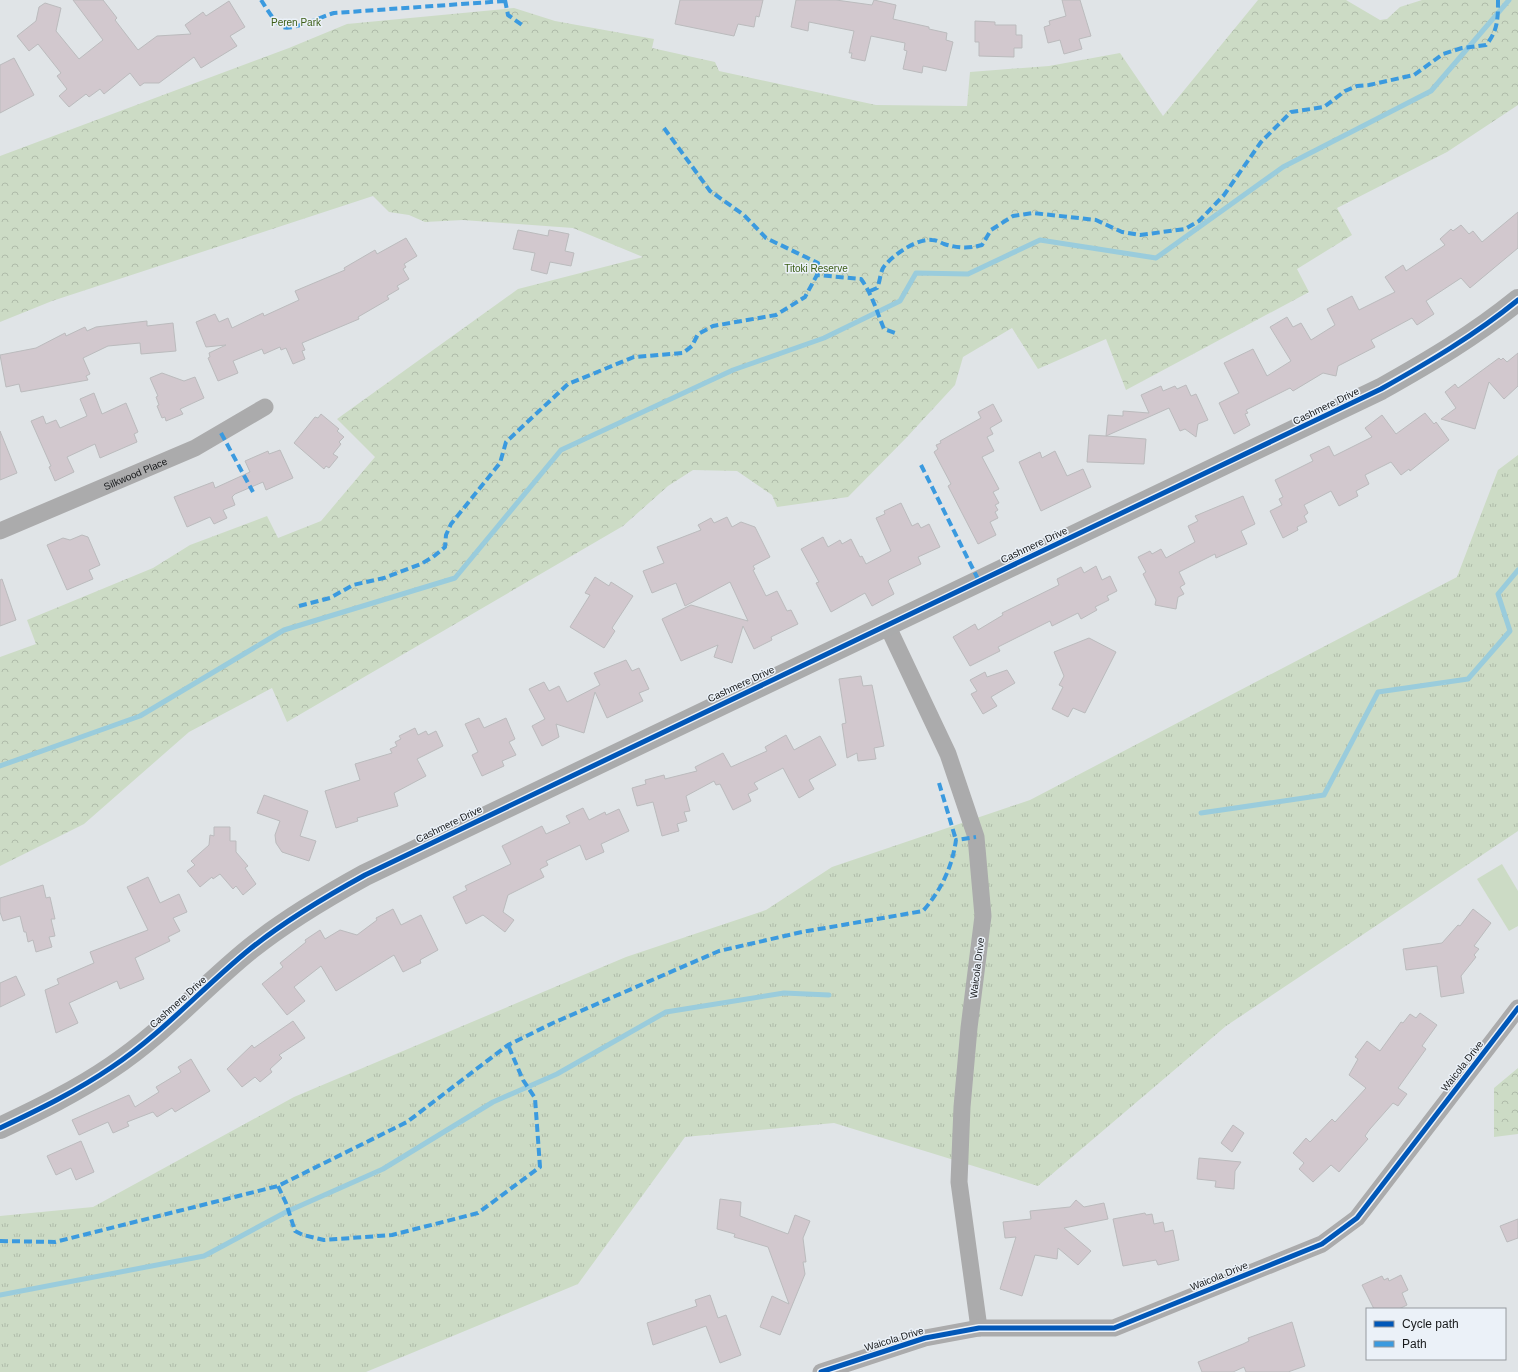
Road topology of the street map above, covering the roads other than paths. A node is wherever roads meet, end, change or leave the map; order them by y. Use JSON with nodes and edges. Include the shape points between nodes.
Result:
{"nodes":[{"id":1,"x":1518,"y":300,"type":"edge"},
{"id":2,"x":265,"y":407,"type":"dead end"},
{"id":3,"x":0,"y":531,"type":"edge"},
{"id":4,"x":887,"y":626,"type":"junction"},
{"id":5,"x":1518,"y":1008,"type":"edge"},
{"id":6,"x":0,"y":1128,"type":"edge"},
{"id":7,"x":979,"y":1328,"type":"junction"},
{"id":8,"x":821,"y":1372,"type":"edge"}],
"edges":[{"from":1,"to":4,"type":"street","name":"Cashmere Drive","via":[[1487,325],[1443,354],[1381,389]]},
{"from":2,"to":3,"type":"street","name":"Silkwood Place","via":[[195,448]]},
{"from":4,"to":6,"type":"street","name":"Cashmere Drive","via":[[365,875],[326,897],[295,915],[250,949],[154,1036],[113,1067],[69,1094]]},
{"from":4,"to":7,"type":"street","name":"Waicola Drive","via":[[948,754],[976,837],[983,916],[969,1028],[959,1182]]},
{"from":5,"to":7,"type":"street","name":"Waicola Drive","via":[[1357,1218],[1322,1244],[1114,1328]]},
{"from":7,"to":8,"type":"street","name":"Waicola Drive","via":[[925,1338]]}]}
